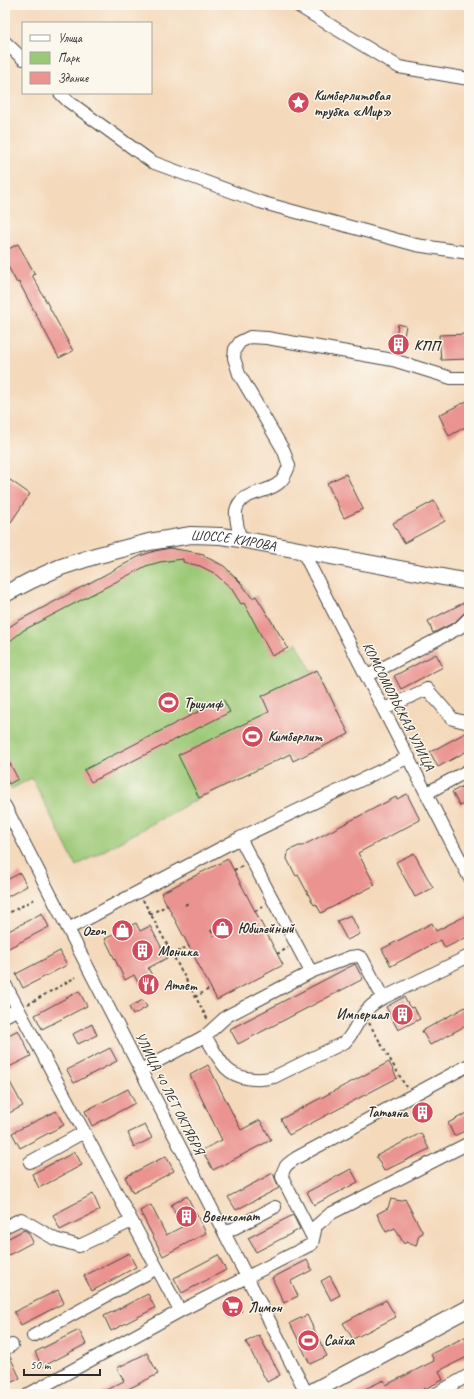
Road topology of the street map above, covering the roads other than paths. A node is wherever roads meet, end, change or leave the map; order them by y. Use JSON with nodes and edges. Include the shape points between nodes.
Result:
{"nodes":[{"id":1,"x":297,"y":5,"type":"edge"},
{"id":2,"x":5,"y":42,"type":"edge"},
{"id":3,"x":22,"y":58,"type":"edge"},
{"id":4,"x":469,"y":79,"type":"edge"},
{"id":5,"x":61,"y":94,"type":"edge"},
{"id":6,"x":469,"y":253,"type":"edge"},
{"id":7,"x":469,"y":378,"type":"edge"},
{"id":8,"x":240,"y":539,"type":"junction"},
{"id":9,"x":302,"y":550,"type":"junction"},
{"id":10,"x":469,"y":582,"type":"edge"},
{"id":11,"x":5,"y":594,"type":"edge"},
{"id":12,"x":469,"y":618,"type":"edge"},
{"id":13,"x":367,"y":676,"type":"junction"},
{"id":14,"x":384,"y":709,"type":"junction"},
{"id":15,"x":469,"y":723,"type":"edge"},
{"id":16,"x":408,"y":757,"type":"junction"},
{"id":17,"x":469,"y":770,"type":"edge"},
{"id":18,"x":427,"y":793,"type":"junction"},
{"id":19,"x":6,"y":811,"type":"edge"},
{"id":20,"x":240,"y":838,"type":"junction"},
{"id":21,"x":469,"y":876,"type":"edge"},
{"id":22,"x":68,"y":930,"type":"junction"},
{"id":23,"x":469,"y":956,"type":"edge"},
{"id":24,"x":311,"y":972,"type":"junction"},
{"id":25,"x":5,"y":984,"type":"edge"},
{"id":26,"x":383,"y":998,"type":"junction"},
{"id":27,"x":18,"y":1009,"type":"junction"},
{"id":28,"x":5,"y":1016,"type":"edge"},
{"id":29,"x":209,"y":1033,"type":"junction"},
{"id":30,"x":469,"y":1066,"type":"edge"},
{"id":31,"x":141,"y":1070,"type":"junction"},
{"id":32,"x":84,"y":1132,"type":"junction"},
{"id":33,"x":469,"y":1143,"type":"edge"},
{"id":34,"x":30,"y":1162,"type":"dead end"},
{"id":35,"x":275,"y":1207,"type":"dead end"},
{"id":36,"x":132,"y":1221,"type":"junction"},
{"id":37,"x":5,"y":1227,"type":"edge"},
{"id":38,"x":225,"y":1233,"type":"junction"},
{"id":39,"x":313,"y":1238,"type":"junction"},
{"id":40,"x":157,"y":1268,"type":"junction"},
{"id":41,"x":247,"y":1277,"type":"junction"},
{"id":42,"x":469,"y":1308,"type":"edge"},
{"id":43,"x":180,"y":1311,"type":"junction"},
{"id":44,"x":33,"y":1336,"type":"dead end"},
{"id":45,"x":469,"y":1375,"type":"edge"},
{"id":46,"x":29,"y":1394,"type":"edge"},
{"id":47,"x":308,"y":1394,"type":"edge"},
{"id":48,"x":436,"y":1394,"type":"edge"}],
"edges":[{"from":1,"to":4,"type":"street","via":[[399,67]]},
{"from":2,"to":3,"type":"street"},
{"from":5,"to":6,"type":"street","via":[[152,162],[260,202],[416,245]]},
{"from":7,"to":8,"type":"street","via":[[451,378],[393,360],[267,338],[250,338],[240,342],[235,349],[234,358],[239,374],[284,451],[290,466],[281,482],[242,500],[236,512]]},
{"from":8,"to":9,"type":"main road","name":"ШОССЕ КИРОВА"},
{"from":8,"to":11,"type":"main road","name":"ШОССЕ КИРОВА","via":[[191,535],[149,542],[61,566]]},
{"from":9,"to":10,"type":"main road","name":"ШОССЕ КИРОВА"},
{"from":9,"to":13,"type":"street","name":"КОМСОМОЛЬСКАЯ УЛИЦА"},
{"from":12,"to":13,"type":"street","via":[[459,628]]},
{"from":13,"to":14,"type":"street","name":"КОМСОМОЛЬСКАЯ УЛИЦА"},
{"from":14,"to":15,"type":"street","via":[[427,689],[453,720]]},
{"from":14,"to":16,"type":"street","name":"КОМСОМОЛЬСКАЯ УЛИЦА"},
{"from":16,"to":18,"type":"street","name":"КОМСОМОЛЬСКАЯ УЛИЦА"},
{"from":16,"to":20,"type":"street"},
{"from":17,"to":18,"type":"street"},
{"from":18,"to":21,"type":"street","name":"КОМСОМОЛЬСКАЯ УЛИЦА"},
{"from":19,"to":22,"type":"street","name":"УЛИЦА 40 ЛЕТ ОКТЯБРЯ"},
{"from":20,"to":22,"type":"street"},
{"from":20,"to":24,"type":"street"},
{"from":22,"to":31,"type":"street","name":"УЛИЦА 40 ЛЕТ ОКТЯБРЯ"},
{"from":23,"to":26,"type":"street"},
{"from":24,"to":26,"type":"street","via":[[358,956],[365,963]]},
{"from":24,"to":29,"type":"street","via":[[227,1016]]},
{"from":25,"to":27,"type":"street"},
{"from":26,"to":29,"type":"street","via":[[364,1013],[345,1042],[274,1077],[246,1078],[227,1070]]},
{"from":27,"to":28,"type":"street"},
{"from":27,"to":32,"type":"street"},
{"from":29,"to":31,"type":"street"},
{"from":30,"to":39,"type":"street","via":[[287,1164],[282,1177]]},
{"from":31,"to":38,"type":"street","name":"УЛИЦА 40 ЛЕТ ОКТЯБРЯ"},
{"from":32,"to":34,"type":"street"},
{"from":32,"to":36,"type":"street"},
{"from":33,"to":39,"type":"street","via":[[330,1214],[316,1226]]},
{"from":35,"to":38,"type":"street"},
{"from":36,"to":37,"type":"street","via":[[79,1246],[55,1239],[20,1219]]},
{"from":36,"to":40,"type":"street"},
{"from":38,"to":41,"type":"street","name":"УЛИЦА 40 ЛЕТ ОКТЯБРЯ"},
{"from":39,"to":41,"type":"street","via":[[312,1244]]},
{"from":40,"to":43,"type":"street"},
{"from":40,"to":44,"type":"street"},
{"from":41,"to":43,"type":"street"},
{"from":41,"to":47,"type":"street","name":"УЛИЦА 40 ЛЕТ ОКТЯБРЯ"},
{"from":42,"to":47,"type":"main road"},
{"from":43,"to":46,"type":"street"},
{"from":45,"to":48,"type":"street"}]}
